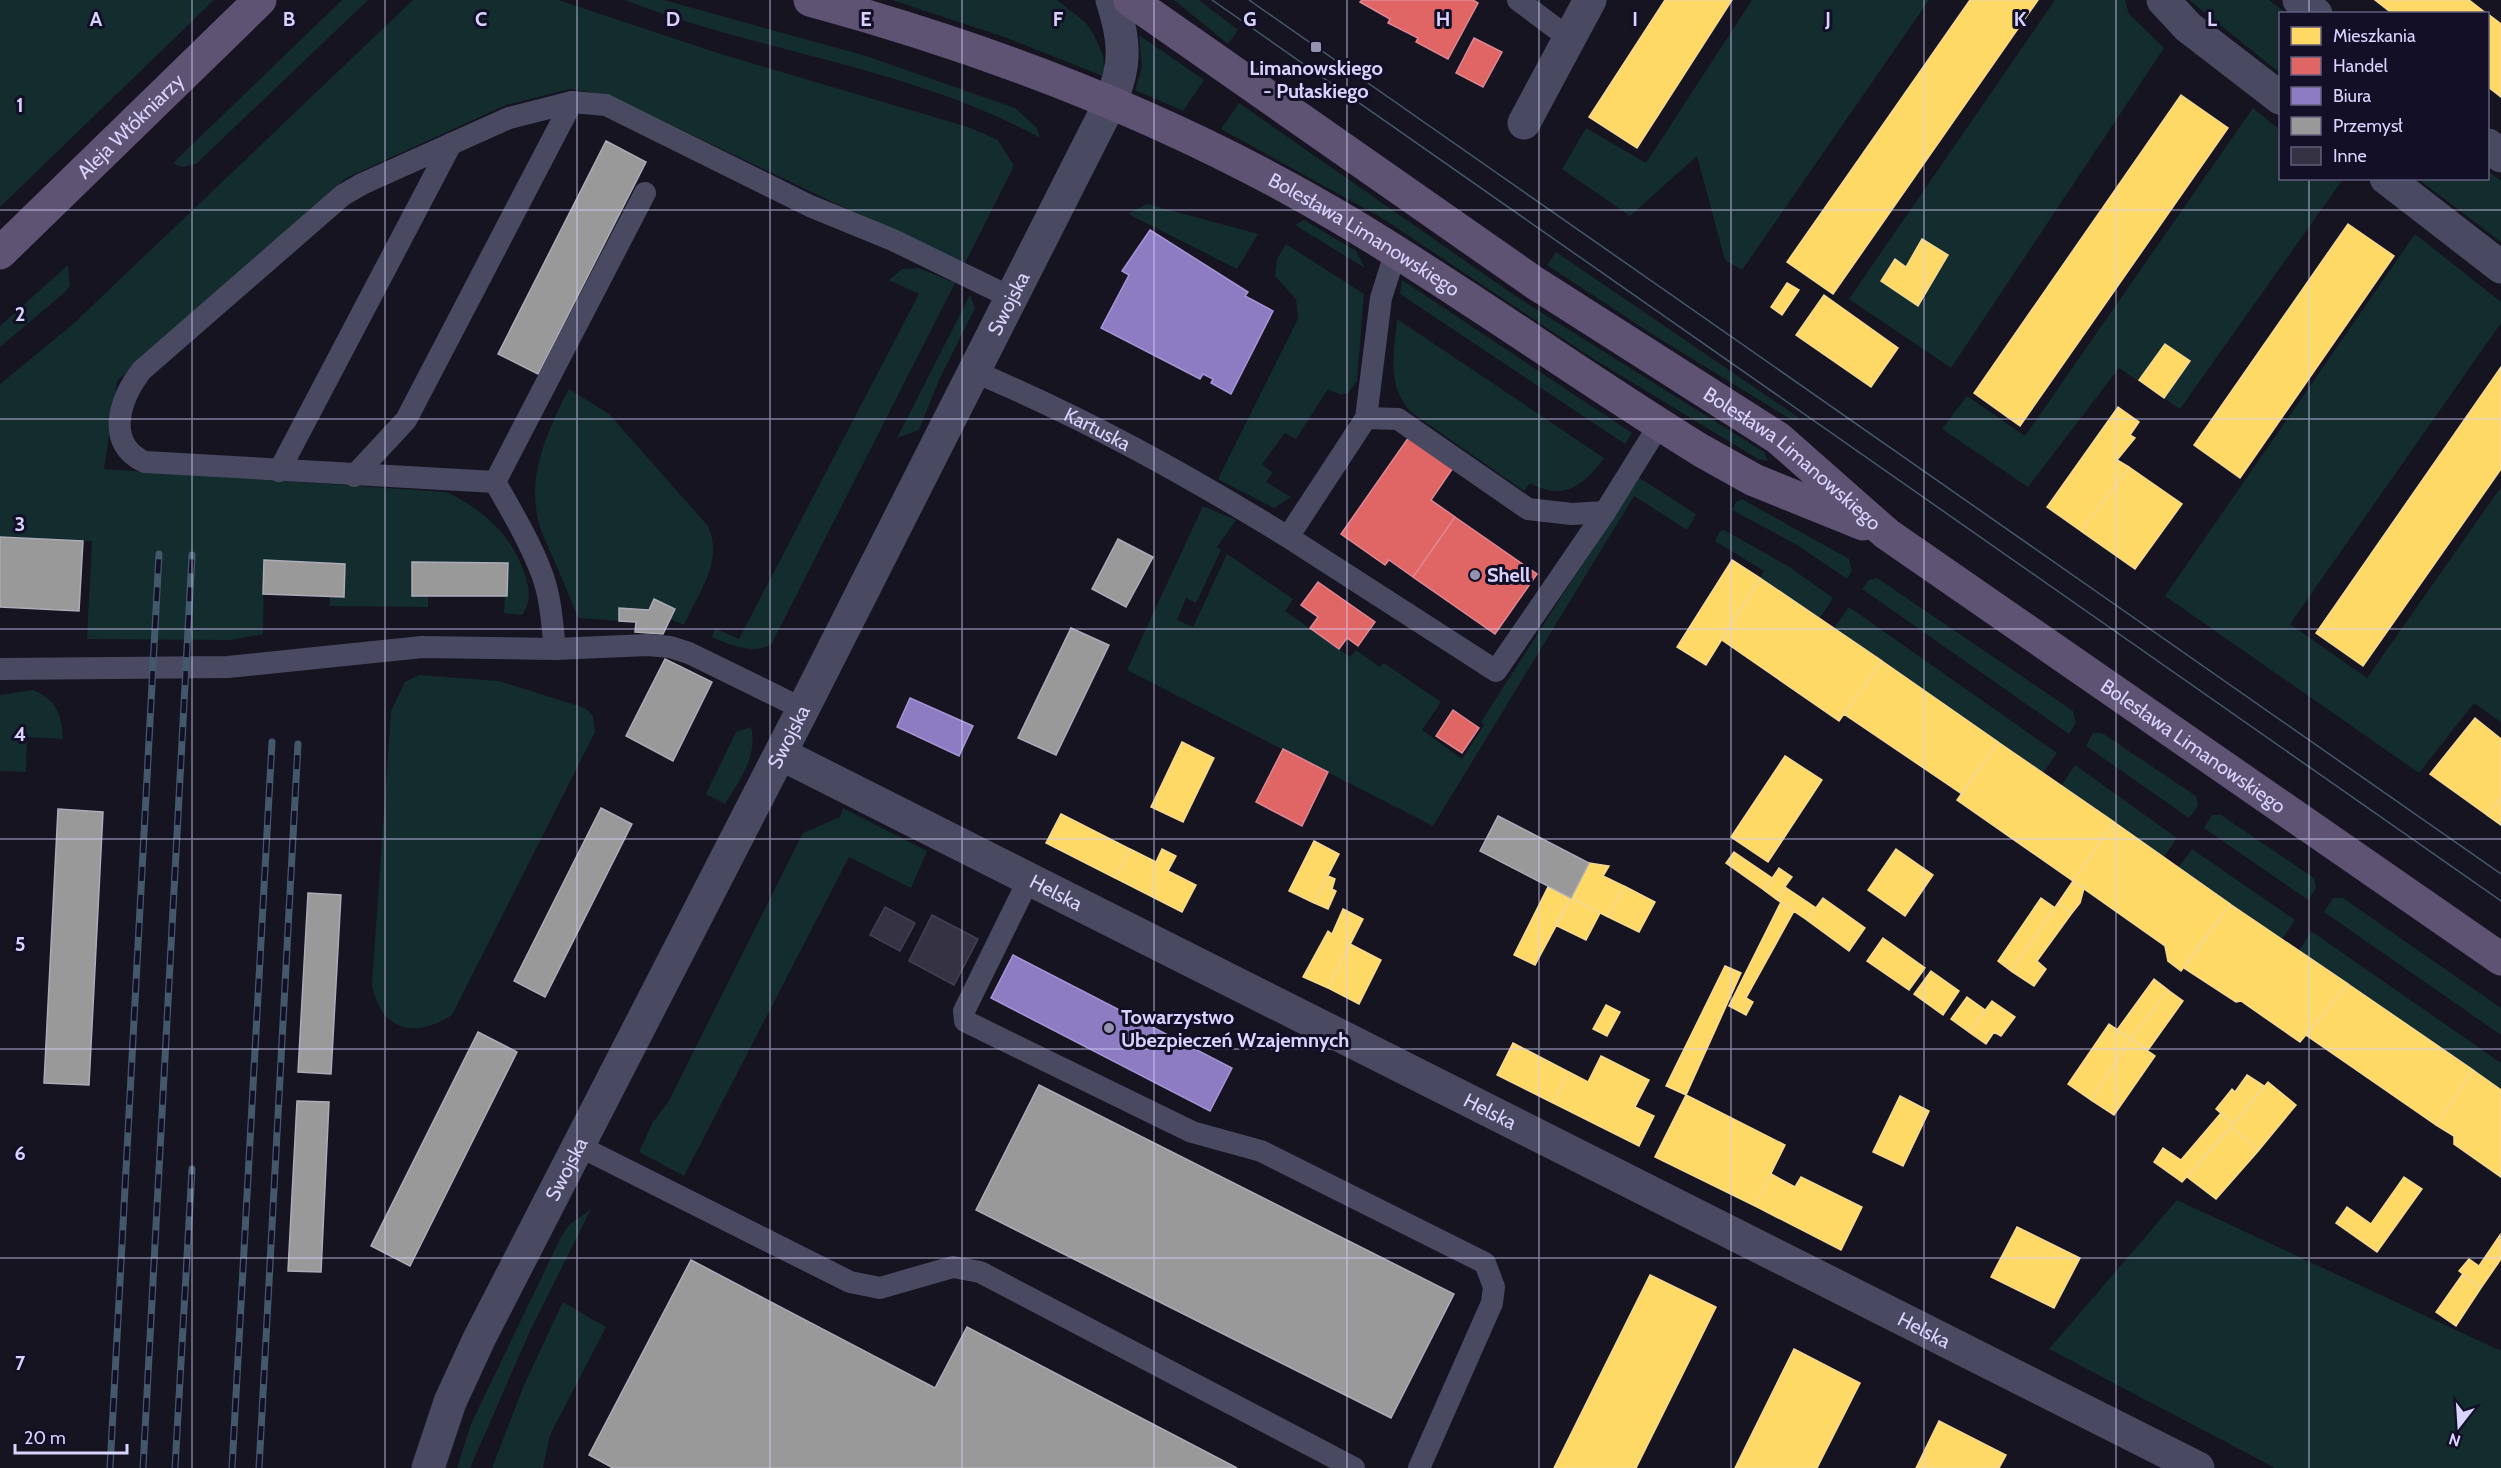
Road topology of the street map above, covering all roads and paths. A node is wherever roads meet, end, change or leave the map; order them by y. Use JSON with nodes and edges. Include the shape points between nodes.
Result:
{"nodes":[{"id":1,"x":260,"y":0,"type":"edge"},
{"id":2,"x":810,"y":0,"type":"edge"},
{"id":3,"x":1113,"y":0,"type":"edge"},
{"id":4,"x":1130,"y":0,"type":"edge"},
{"id":5,"x":1518,"y":0,"type":"edge"},
{"id":6,"x":1590,"y":0,"type":"edge"},
{"id":7,"x":2163,"y":0,"type":"edge"},
{"id":8,"x":2299,"y":0,"type":"edge"},
{"id":9,"x":2314,"y":12,"type":"edge"},
{"id":10,"x":1570,"y":39,"type":"junction"},
{"id":11,"x":2279,"y":97,"type":"edge"},
{"id":12,"x":572,"y":102,"type":"junction"},
{"id":13,"x":1110,"y":103,"type":"junction"},
{"id":14,"x":1524,"y":123,"type":"dead end"},
{"id":15,"x":451,"y":144,"type":"junction"},
{"id":16,"x":2489,"y":147,"type":"edge"},
{"id":17,"x":2501,"y":156,"type":"edge"},
{"id":18,"x":2389,"y":180,"type":"edge"},
{"id":19,"x":645,"y":193,"type":"dead end"},
{"id":20,"x":1396,"y":251,"type":"junction"},
{"id":21,"x":0,"y":253,"type":"edge"},
{"id":22,"x":2501,"y":267,"type":"edge"},
{"id":23,"x":1012,"y":298,"type":"junction"},
{"id":24,"x":975,"y":372,"type":"junction"},
{"id":25,"x":1366,"y":418,"type":"junction"},
{"id":26,"x":1659,"y":425,"type":"junction"},
{"id":27,"x":279,"y":471,"type":"junction"},
{"id":28,"x":354,"y":476,"type":"junction"},
{"id":29,"x":495,"y":482,"type":"junction"},
{"id":30,"x":1605,"y":512,"type":"junction"},
{"id":31,"x":1887,"y":534,"type":"junction"},
{"id":32,"x":1288,"y":537,"type":"junction"},
{"id":33,"x":555,"y":649,"type":"junction"},
{"id":34,"x":0,"y":669,"type":"edge"},
{"id":35,"x":803,"y":710,"type":"junction"},
{"id":36,"x":781,"y":754,"type":"junction"},
{"id":37,"x":1029,"y":879,"type":"junction"},
{"id":38,"x":2501,"y":959,"type":"edge"},
{"id":39,"x":579,"y":1146,"type":"junction"},
{"id":40,"x":428,"y":1468,"type":"edge"},
{"id":41,"x":1354,"y":1468,"type":"edge"},
{"id":42,"x":1419,"y":1468,"type":"edge"},
{"id":43,"x":2198,"y":1468,"type":"edge"}],
"edges":[{"from":1,"to":21,"type":"main road","name":"Aleja Włókniarzy"},
{"from":2,"to":13,"type":"main road","name":"Bolesława Limanowskiego","via":[[1010,62]]},
{"from":3,"to":13,"type":"street","name":"Swojska","via":[[1120,26],[1123,66]]},
{"from":4,"to":31,"type":"main road","name":"Bolesława Limanowskiego","via":[[1534,283],[1779,438]]},
{"from":5,"to":10,"type":"lane"},
{"from":6,"to":10,"type":"street"},
{"from":7,"to":11,"type":"street","via":[[2188,27]]},
{"from":8,"to":9,"type":"street"},
{"from":10,"to":14,"type":"street"},
{"from":12,"to":15,"type":"lane","via":[[509,118]]},
{"from":12,"to":23,"type":"lane","via":[[606,105],[810,206],[893,240]]},
{"from":12,"to":28,"type":"lane","via":[[406,420]]},
{"from":13,"to":20,"type":"main road","name":"Bolesława Limanowskiego","via":[[1238,161]]},
{"from":13,"to":23,"type":"street","name":"Swojska"},
{"from":15,"to":27,"type":"lane"},
{"from":15,"to":27,"type":"lane","via":[[343,195],[142,370],[131,384],[120,424],[122,441],[130,456],[145,462]]},
{"from":16,"to":17,"type":"street"},
{"from":18,"to":22,"type":"street"},
{"from":19,"to":29,"type":"lane"},
{"from":20,"to":25,"type":"lane","via":[[1381,298]]},
{"from":20,"to":26,"type":"main road","name":"Bolesława Limanowskiego"},
{"from":23,"to":24,"type":"street","name":"Swojska"},
{"from":24,"to":32,"type":"lane","name":"Kartuska","via":[[1115,437]]},
{"from":24,"to":35,"type":"street","name":"Swojska"},
{"from":25,"to":30,"type":"lane","via":[[1398,419],[1528,508],[1572,514]]},
{"from":25,"to":32,"type":"lane"},
{"from":26,"to":30,"type":"lane"},
{"from":26,"to":31,"type":"main road","name":"Bolesława Limanowskiego","via":[[1754,480]]},
{"from":27,"to":28,"type":"lane"},
{"from":28,"to":29,"type":"lane"},
{"from":29,"to":33,"type":"lane","via":[[528,540],[543,576]]},
{"from":30,"to":32,"type":"lane","name":"Kartuska","via":[[1496,670]]},
{"from":31,"to":38,"type":"main road","name":"Bolesława Limanowskiego"},
{"from":33,"to":34,"type":"lane","via":[[422,647],[228,667]]},
{"from":33,"to":35,"type":"lane","via":[[670,647]]},
{"from":35,"to":36,"type":"street","name":"Swojska"},
{"from":36,"to":37,"type":"street","name":"Helska"},
{"from":36,"to":39,"type":"street","name":"Swojska"},
{"from":37,"to":42,"type":"lane","via":[[964,1011],[965,1021],[1192,1132],[1261,1151],[1485,1263],[1494,1287],[1492,1303]]},
{"from":37,"to":43,"type":"street","name":"Helska"},
{"from":39,"to":40,"type":"street","name":"Swojska","via":[[479,1339],[450,1402]]},
{"from":39,"to":41,"type":"lane","via":[[850,1282],[880,1288],[953,1268],[980,1272]]}]}
